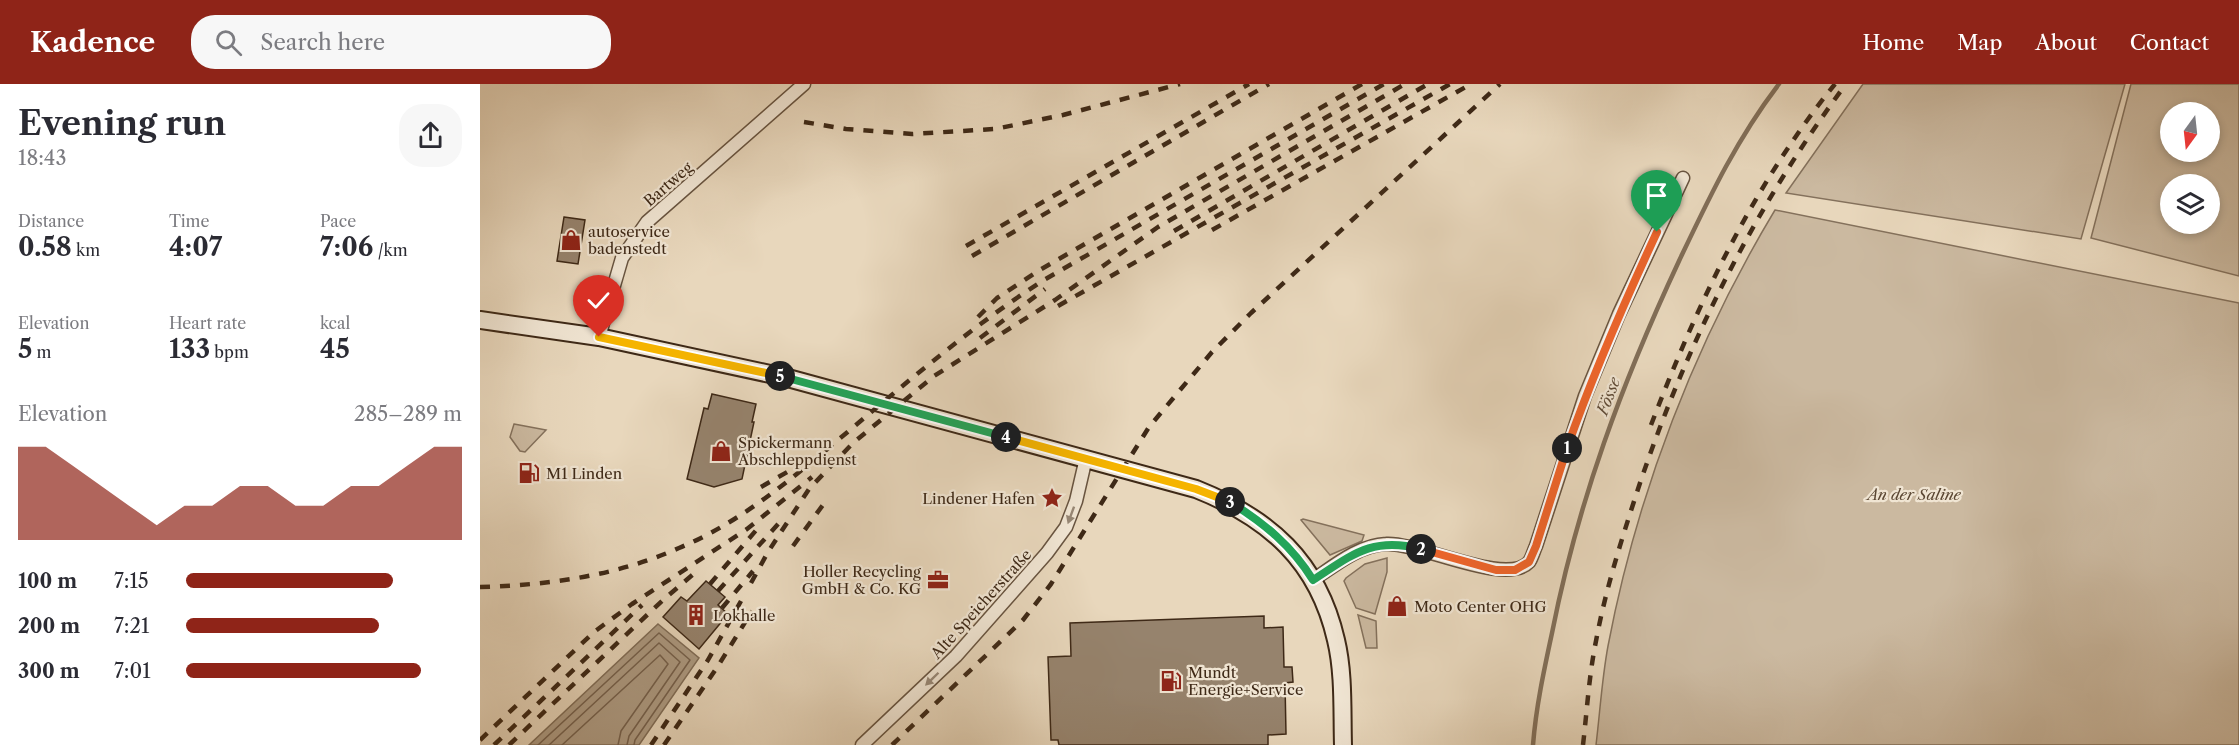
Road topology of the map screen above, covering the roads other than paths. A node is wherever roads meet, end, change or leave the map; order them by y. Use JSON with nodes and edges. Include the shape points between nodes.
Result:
{"nodes":[{"id":1,"x":804,"y":84,"type":"edge"},
{"id":2,"x":1683,"y":178,"type":"dead end"},
{"id":3,"x":480,"y":320,"type":"edge"},
{"id":4,"x":599,"y":337,"type":"junction"},
{"id":5,"x":1086,"y":458,"type":"junction"},
{"id":6,"x":1313,"y":580,"type":"junction"},
{"id":7,"x":862,"y":745,"type":"edge"},
{"id":8,"x":1343,"y":745,"type":"edge"}],
"edges":[{"from":1,"to":4,"type":"street","name":"Bartweg","via":[[647,222],[622,258]]},
{"from":2,"to":6,"type":"street","via":[[1585,396],[1529,562],[1515,570],[1496,570],[1404,544],[1385,543],[1354,554]]},
{"from":3,"to":4,"type":"street"},
{"from":4,"to":5,"type":"street","via":[[784,377]]},
{"from":5,"to":6,"type":"street","via":[[1229,502],[1260,520],[1289,547]]},
{"from":5,"to":7,"type":"street","name":"Alte Speicherstraße","one_way":true,"via":[[1066,527],[1047,553],[956,656]]},
{"from":6,"to":8,"type":"street","via":[[1336,641]]}]}
